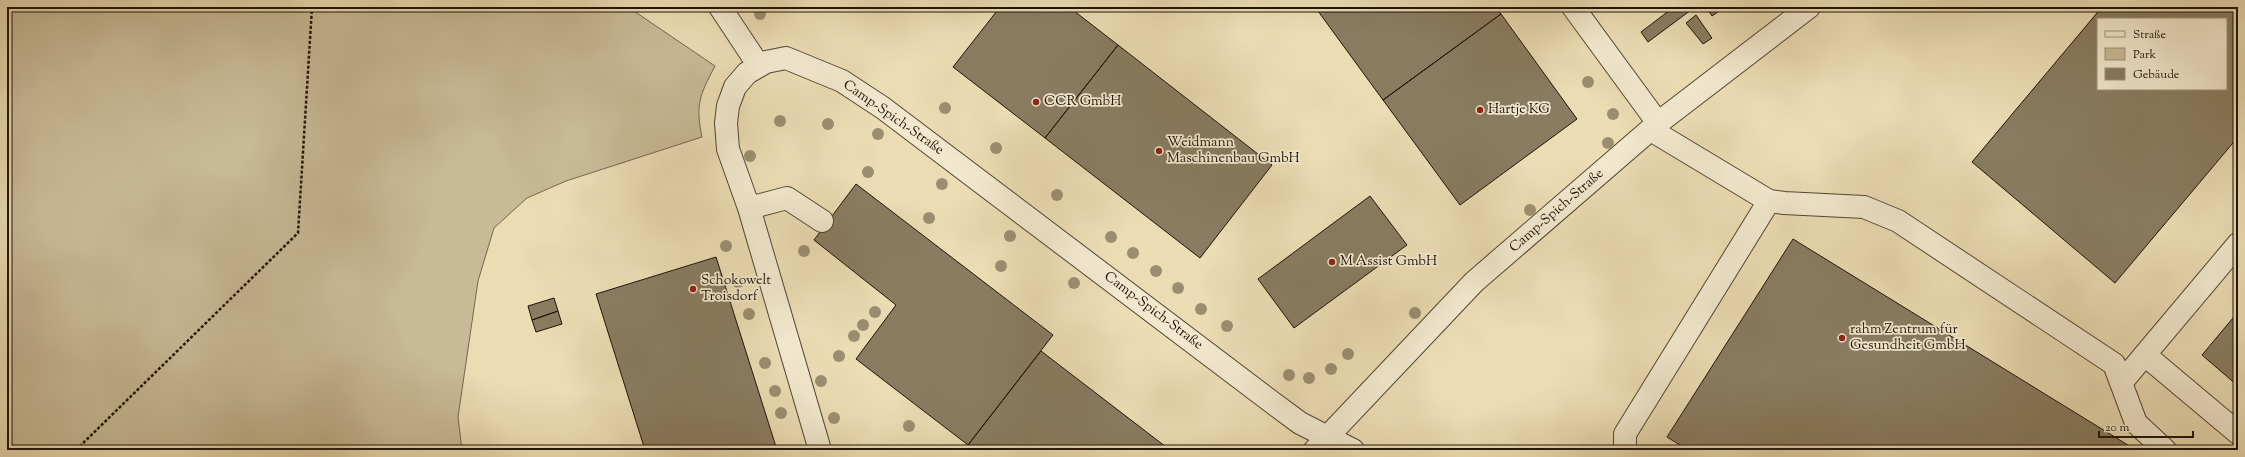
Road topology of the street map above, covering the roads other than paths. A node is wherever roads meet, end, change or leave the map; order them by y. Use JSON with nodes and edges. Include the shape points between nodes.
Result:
{"nodes":[{"id":1,"x":720,"y":7,"type":"edge"},
{"id":2,"x":1573,"y":7,"type":"edge"},
{"id":3,"x":1809,"y":7,"type":"edge"},
{"id":4,"x":759,"y":66,"type":"junction"},
{"id":5,"x":1655,"y":127,"type":"junction"},
{"id":6,"x":1769,"y":200,"type":"junction"},
{"id":7,"x":749,"y":208,"type":"junction"},
{"id":8,"x":822,"y":221,"type":"dead end"},
{"id":9,"x":2238,"y":244,"type":"edge"},
{"id":10,"x":2144,"y":355,"type":"junction"},
{"id":11,"x":2121,"y":383,"type":"junction"},
{"id":12,"x":2238,"y":433,"type":"edge"},
{"id":13,"x":1321,"y":443,"type":"edge"},
{"id":14,"x":820,"y":450,"type":"edge"},
{"id":15,"x":1353,"y":450,"type":"edge"},
{"id":16,"x":1625,"y":450,"type":"edge"},
{"id":17,"x":2165,"y":450,"type":"edge"}],
"edges":[{"from":1,"to":4,"type":"street"},
{"from":2,"to":5,"type":"street"},
{"from":3,"to":5,"type":"street","name":"Camp-Spich-Straße"},
{"from":4,"to":7,"type":"street","name":"Camp-Spich-Straße","via":[[747,73],[735,87],[728,106],[726,123],[728,149]]},
{"from":4,"to":13,"type":"street","name":"Camp-Spich-Straße","via":[[786,58],[842,81],[883,108],[1300,422]]},
{"from":5,"to":6,"type":"street"},
{"from":5,"to":13,"type":"street","name":"Camp-Spich-Straße","via":[[1474,282]]},
{"from":6,"to":11,"type":"street","via":[[1864,207],[1898,221],[2114,364]]},
{"from":6,"to":16,"type":"street","via":[[1626,434]]},
{"from":7,"to":8,"type":"street","via":[[787,198]]},
{"from":7,"to":14,"type":"street","name":"Camp-Spich-Straße"},
{"from":9,"to":10,"type":"street"},
{"from":10,"to":11,"type":"street"},
{"from":10,"to":12,"type":"street"},
{"from":11,"to":17,"type":"street","via":[[2136,423]]},
{"from":13,"to":15,"type":"street","name":"Camp-Spich-Straße"}]}
